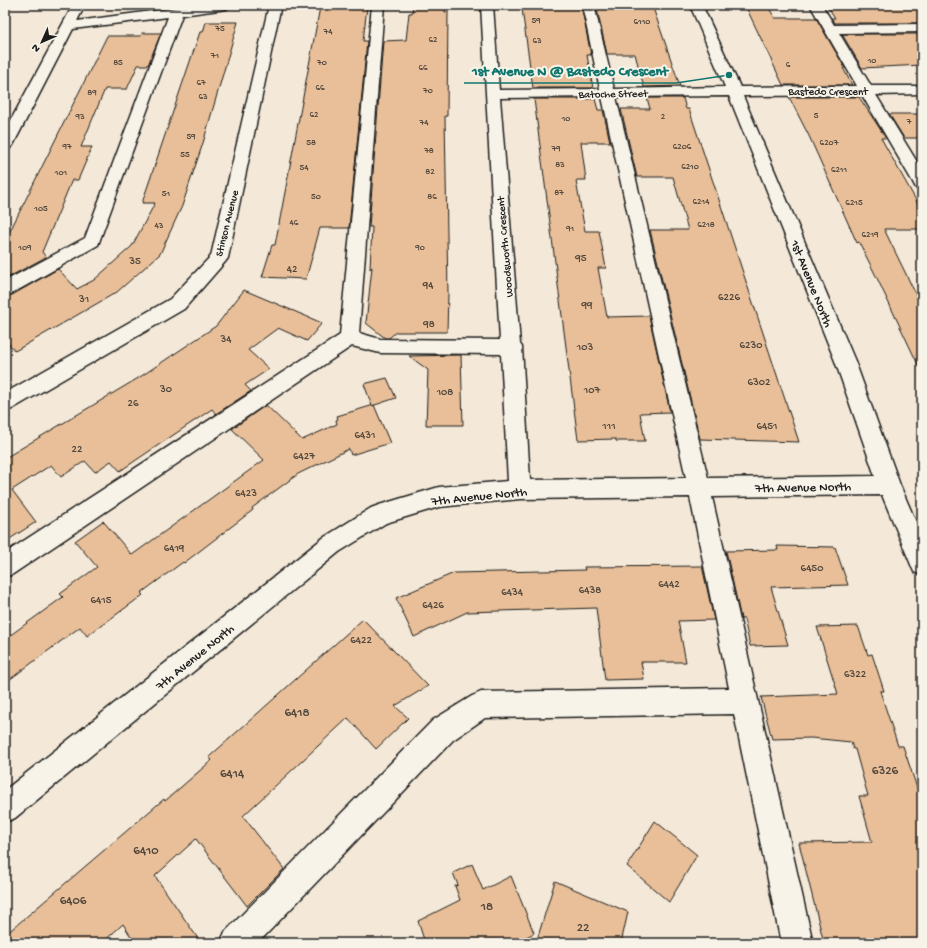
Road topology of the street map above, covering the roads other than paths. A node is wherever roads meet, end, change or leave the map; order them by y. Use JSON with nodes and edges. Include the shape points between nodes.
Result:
{"nodes":[{"id":1,"x":79,"y":5,"type":"edge"},
{"id":2,"x":226,"y":5,"type":"edge"},
{"id":3,"x":275,"y":5,"type":"edge"},
{"id":4,"x":378,"y":5,"type":"edge"},
{"id":5,"x":487,"y":5,"type":"edge"},
{"id":6,"x":588,"y":5,"type":"edge"},
{"id":7,"x":696,"y":5,"type":"edge"},
{"id":8,"x":816,"y":5,"type":"edge"},
{"id":9,"x":177,"y":12,"type":"junction"},
{"id":10,"x":68,"y":26,"type":"junction"},
{"id":11,"x":922,"y":28,"type":"edge"},
{"id":12,"x":831,"y":30,"type":"junction"},
{"id":13,"x":922,"y":90,"type":"edge"},
{"id":14,"x":734,"y":91,"type":"junction"},
{"id":15,"x":867,"y":91,"type":"junction"},
{"id":16,"x":492,"y":94,"type":"junction"},
{"id":17,"x":607,"y":94,"type":"junction"},
{"id":18,"x":5,"y":145,"type":"edge"},
{"id":19,"x":915,"y":160,"type":"edge"},
{"id":20,"x":922,"y":184,"type":"edge"},
{"id":21,"x":5,"y":289,"type":"edge"},
{"id":22,"x":349,"y":338,"type":"junction"},
{"id":23,"x":512,"y":348,"type":"junction"},
{"id":24,"x":5,"y":403,"type":"edge"},
{"id":25,"x":889,"y":485,"type":"junction"},
{"id":26,"x":699,"y":488,"type":"junction"},
{"id":27,"x":520,"y":490,"type":"junction"},
{"id":28,"x":922,"y":564,"type":"edge"},
{"id":29,"x":5,"y":566,"type":"edge"},
{"id":30,"x":744,"y":701,"type":"junction"},
{"id":31,"x":5,"y":808,"type":"edge"},
{"id":32,"x":236,"y":943,"type":"edge"},
{"id":33,"x":797,"y":943,"type":"edge"}],
"edges":[{"from":1,"to":10,"type":"street"},
{"from":2,"to":9,"type":"street"},
{"from":3,"to":24,"type":"street","name":"Stinson Avenue","via":[[219,258],[177,304]]},
{"from":4,"to":22,"type":"street"},
{"from":5,"to":16,"type":"street","name":"Woodsworth Crescent"},
{"from":6,"to":17,"type":"street"},
{"from":7,"to":14,"type":"street","name":"1st Avenue North"},
{"from":8,"to":12,"type":"street"},
{"from":9,"to":10,"type":"street"},
{"from":9,"to":21,"type":"street","via":[[92,241]]},
{"from":10,"to":18,"type":"street"},
{"from":11,"to":12,"type":"street"},
{"from":12,"to":15,"type":"street"},
{"from":13,"to":15,"type":"street","name":"Bastedo Crescent"},
{"from":14,"to":15,"type":"street","name":"Bastedo Crescent"},
{"from":14,"to":17,"type":"street","name":"Batoche Street"},
{"from":14,"to":25,"type":"street","name":"1st Avenue North","via":[[845,361]]},
{"from":15,"to":19,"type":"street"},
{"from":16,"to":17,"type":"street","name":"Batoche Street"},
{"from":16,"to":23,"type":"street","name":"Woodsworth Crescent"},
{"from":17,"to":26,"type":"street"},
{"from":19,"to":20,"type":"street"},
{"from":22,"to":23,"type":"street","via":[[380,346]]},
{"from":22,"to":29,"type":"street"},
{"from":23,"to":27,"type":"street","name":"Woodsworth Crescent"},
{"from":25,"to":26,"type":"street","name":"7th Avenue North"},
{"from":25,"to":28,"type":"street","name":"1st Avenue North"},
{"from":26,"to":27,"type":"street","name":"7th Avenue North"},
{"from":26,"to":30,"type":"street"},
{"from":27,"to":31,"type":"street","name":"7th Avenue North","via":[[439,497],[379,515],[331,545]]},
{"from":30,"to":32,"type":"street","via":[[481,705],[443,730]]},
{"from":30,"to":33,"type":"street"}]}
